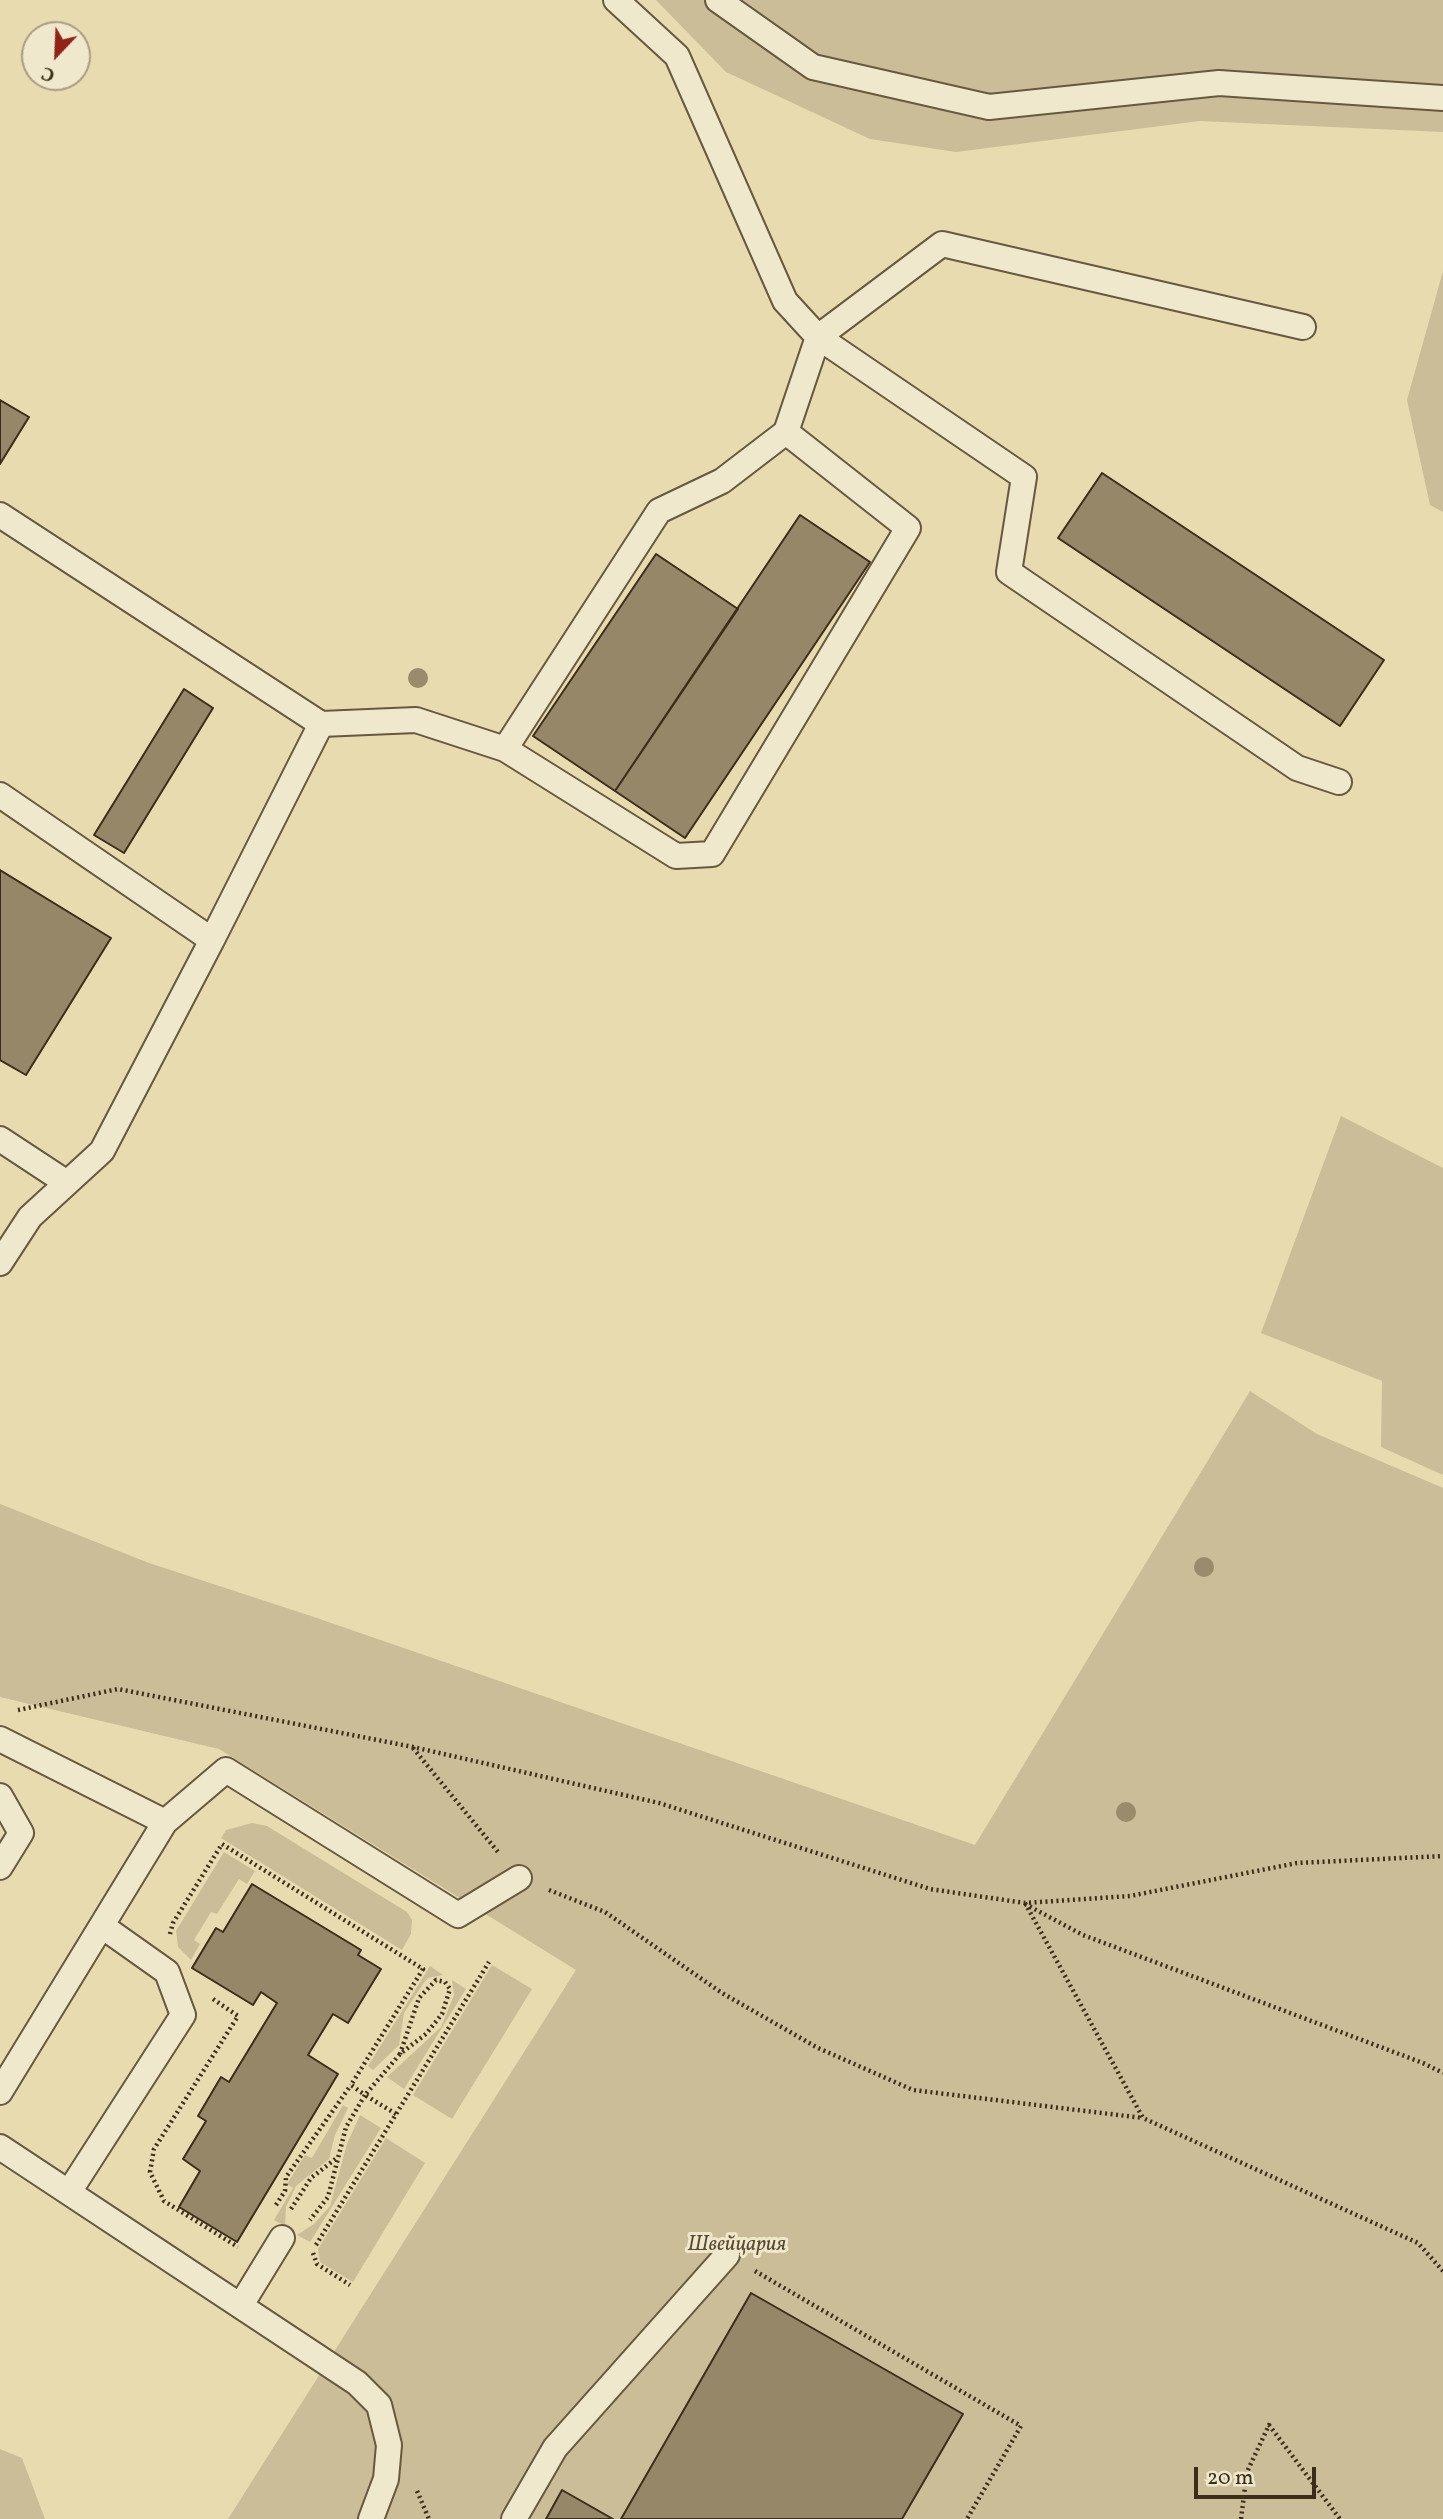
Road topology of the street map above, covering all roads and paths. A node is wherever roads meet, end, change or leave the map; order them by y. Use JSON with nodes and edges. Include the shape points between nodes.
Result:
{"nodes":[{"id":1,"x":616,"y":0,"type":"edge"},
{"id":2,"x":718,"y":0,"type":"edge"},
{"id":3,"x":1443,"y":98,"type":"edge"},
{"id":4,"x":1303,"y":327,"type":"dead end"},
{"id":5,"x":818,"y":337,"type":"junction"},
{"id":6,"x":786,"y":432,"type":"junction"},
{"id":7,"x":0,"y":515,"type":"edge"},
{"id":8,"x":321,"y":724,"type":"junction"},
{"id":9,"x":505,"y":749,"type":"junction"},
{"id":10,"x":1339,"y":782,"type":"dead end"},
{"id":11,"x":0,"y":795,"type":"edge"},
{"id":12,"x":212,"y":940,"type":"junction"},
{"id":13,"x":0,"y":1139,"type":"edge"},
{"id":14,"x":67,"y":1183,"type":"junction"},
{"id":15,"x":0,"y":1262,"type":"edge"},
{"id":16,"x":13,"y":1711,"type":"dead end"},
{"id":17,"x":0,"y":1739,"type":"edge"},
{"id":18,"x":413,"y":1747,"type":"junction"},
{"id":19,"x":0,"y":1796,"type":"edge"},
{"id":20,"x":165,"y":1822,"type":"junction"},
{"id":21,"x":1443,"y":1856,"type":"edge"},
{"id":22,"x":0,"y":1867,"type":"edge"},
{"id":23,"x":519,"y":1878,"type":"junction"},
{"id":24,"x":1024,"y":1903,"type":"junction"},
{"id":25,"x":102,"y":1926,"type":"junction"},
{"id":26,"x":172,"y":1947,"type":"dead end"},
{"id":27,"x":489,"y":1962,"type":"dead end"},
{"id":28,"x":207,"y":1991,"type":"dead end"},
{"id":29,"x":400,"y":2054,"type":"junction"},
{"id":30,"x":1443,"y":2073,"type":"edge"},
{"id":31,"x":351,"y":2085,"type":"junction"},
{"id":32,"x":0,"y":2092,"type":"edge"},
{"id":33,"x":365,"y":2095,"type":"junction"},
{"id":34,"x":396,"y":2114,"type":"junction"},
{"id":35,"x":1143,"y":2119,"type":"junction"},
{"id":36,"x":0,"y":2147,"type":"edge"},
{"id":37,"x":338,"y":2157,"type":"junction"},
{"id":38,"x":69,"y":2192,"type":"junction"},
{"id":39,"x":272,"y":2212,"type":"dead end"},
{"id":40,"x":291,"y":2227,"type":"junction"},
{"id":41,"x":240,"y":2248,"type":"dead end"},
{"id":42,"x":727,"y":2255,"type":"joint"},
{"id":43,"x":1443,"y":2271,"type":"edge"},
{"id":44,"x":350,"y":2285,"type":"dead end"},
{"id":45,"x":241,"y":2305,"type":"junction"},
{"id":46,"x":416,"y":2488,"type":"dead end"},
{"id":47,"x":370,"y":2519,"type":"edge"},
{"id":48,"x":429,"y":2519,"type":"edge"},
{"id":49,"x":514,"y":2519,"type":"edge"},
{"id":50,"x":967,"y":2519,"type":"edge"},
{"id":51,"x":1241,"y":2519,"type":"edge"},
{"id":52,"x":1340,"y":2519,"type":"edge"}],
"edges":[{"from":1,"to":5,"type":"lane","via":[[677,57],[785,301]]},
{"from":2,"to":3,"type":"lane","via":[[813,67],[989,107],[1219,83]]},
{"from":4,"to":5,"type":"lane","via":[[942,244]]},
{"from":5,"to":6,"type":"lane"},
{"from":5,"to":10,"type":"lane","via":[[1024,477],[1009,572],[1297,768]]},
{"from":6,"to":9,"type":"lane","via":[[722,481],[659,511]]},
{"from":6,"to":9,"type":"lane","via":[[908,528],[712,854],[676,856]]},
{"from":7,"to":8,"type":"lane"},
{"from":8,"to":9,"type":"lane","via":[[416,720]]},
{"from":8,"to":12,"type":"lane"},
{"from":11,"to":12,"type":"lane"},
{"from":12,"to":14,"type":"lane","via":[[102,1151]]},
{"from":13,"to":14,"type":"lane"},
{"from":14,"to":15,"type":"lane","via":[[30,1217]]},
{"from":16,"to":18,"type":"path","via":[[118,1689]]},
{"from":17,"to":20,"type":"lane"},
{"from":18,"to":23,"type":"path"},
{"from":18,"to":24,"type":"path","via":[[659,1803],[930,1889]]},
{"from":19,"to":22,"type":"lane","via":[[21,1833]]},
{"from":20,"to":23,"type":"lane","via":[[226,1770],[458,1915]]},
{"from":20,"to":25,"type":"lane"},
{"from":21,"to":24,"type":"path","via":[[1297,1863],[1130,1896]]},
{"from":23,"to":35,"type":"path","via":[[605,1912],[722,1993],[818,2048],[913,2090]]},
{"from":24,"to":30,"type":"path","via":[[1083,1935]]},
{"from":24,"to":35,"type":"path"},
{"from":25,"to":32,"type":"lane"},
{"from":25,"to":38,"type":"lane","via":[[167,1972],[183,2015]]},
{"from":26,"to":31,"type":"path","via":[[173,1923],[222,1844],[423,1969]]},
{"from":27,"to":34,"type":"path"},
{"from":28,"to":41,"type":"path","via":[[238,2016],[154,2149],[150,2172],[164,2201]]},
{"from":29,"to":29,"type":"path","via":[[442,2014],[450,1989],[445,1982],[436,1980],[419,1998]]},
{"from":29,"to":33,"type":"path"},
{"from":31,"to":33,"type":"path"},
{"from":31,"to":39,"type":"path","via":[[286,2178],[285,2191]]},
{"from":33,"to":34,"type":"path"},
{"from":33,"to":37,"type":"path","via":[[346,2127]]},
{"from":34,"to":44,"type":"path","via":[[314,2248],[317,2264]]},
{"from":35,"to":43,"type":"path","via":[[1418,2243]]},
{"from":36,"to":38,"type":"lane"},
{"from":37,"to":40,"type":"path","via":[[311,2178],[295,2200]]},
{"from":37,"to":40,"type":"path","via":[[328,2197]]},
{"from":38,"to":45,"type":"lane"},
{"from":40,"to":45,"type":"lane"},
{"from":42,"to":49,"type":"lane","via":[[555,2448]]},
{"from":42,"to":50,"type":"path","via":[[1021,2426]]},
{"from":45,"to":47,"type":"lane","via":[[357,2383],[379,2405],[389,2445],[386,2479]]},
{"from":46,"to":48,"type":"path"},
{"from":51,"to":52,"type":"path","via":[[1247,2472],[1269,2425]]}]}
